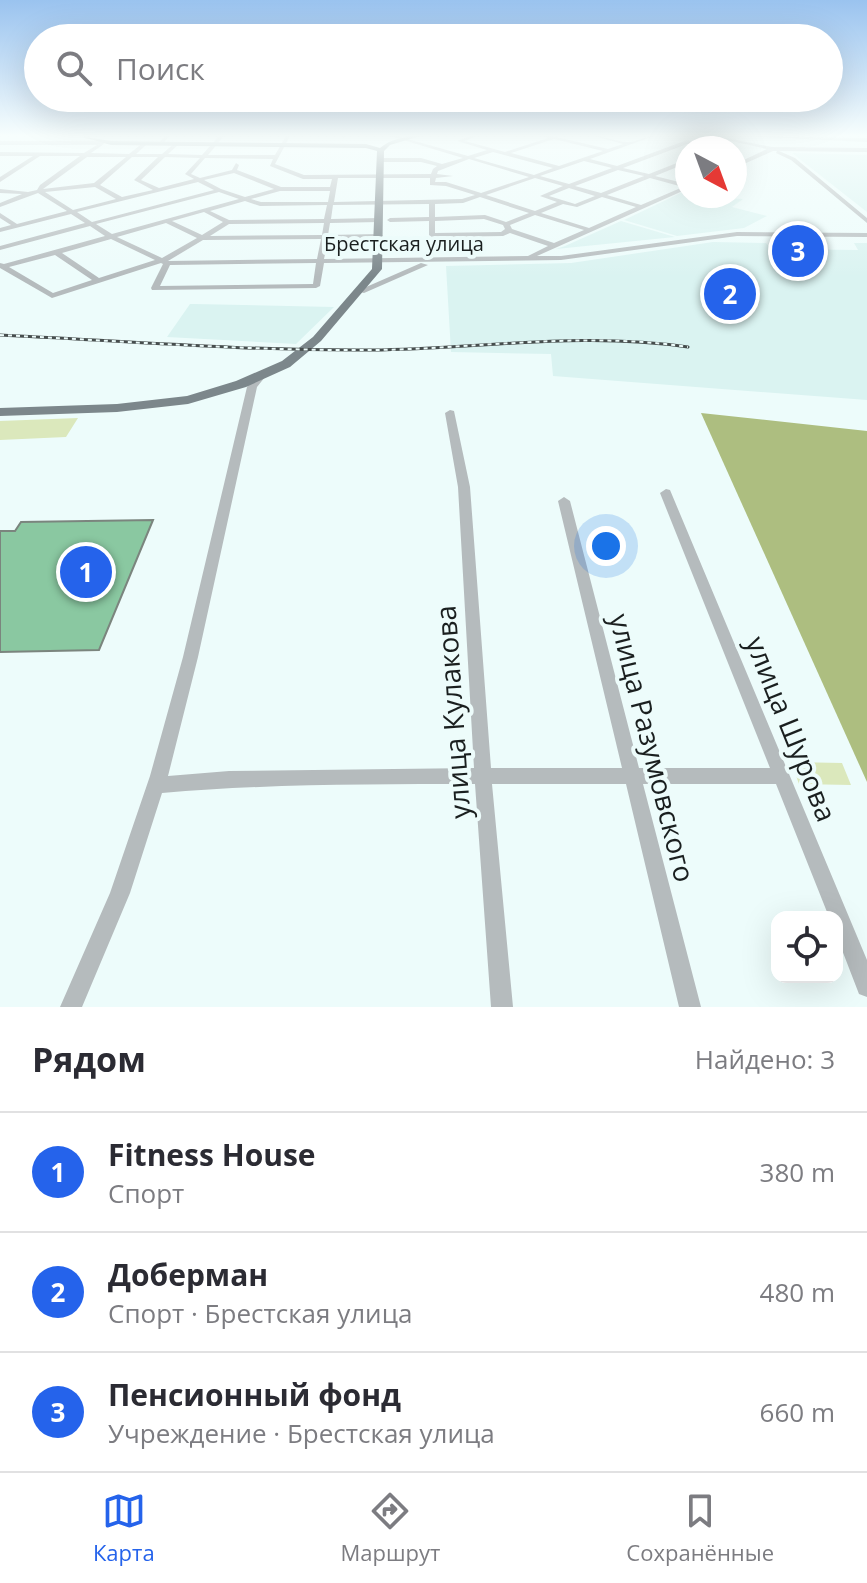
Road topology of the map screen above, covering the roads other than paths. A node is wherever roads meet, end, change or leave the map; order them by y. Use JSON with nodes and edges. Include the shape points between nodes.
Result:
{"nodes":[{"id":1,"x":49,"y":183,"type":"edge"},
{"id":2,"x":144,"y":183,"type":"edge"},
{"id":3,"x":185,"y":183,"type":"edge"},
{"id":4,"x":207,"y":183,"type":"edge"},
{"id":5,"x":265,"y":183,"type":"edge"},
{"id":6,"x":334,"y":183,"type":"edge"},
{"id":7,"x":381,"y":183,"type":"edge"},
{"id":8,"x":432,"y":183,"type":"edge"},
{"id":9,"x":518,"y":183,"type":"edge"},
{"id":10,"x":555,"y":183,"type":"edge"},
{"id":11,"x":579,"y":183,"type":"edge"},
{"id":12,"x":632,"y":183,"type":"edge"},
{"id":13,"x":822,"y":183,"type":"edge"},
{"id":14,"x":96,"y":185,"type":"joint"},
{"id":15,"x":569,"y":187,"type":"junction"},
{"id":16,"x":280,"y":189,"type":"junction"},
{"id":17,"x":332,"y":189,"type":"junction"},
{"id":18,"x":159,"y":190,"type":"junction"},
{"id":19,"x":219,"y":190,"type":"junction"},
{"id":20,"x":39,"y":191,"type":"junction"},
{"id":21,"x":675,"y":192,"type":"edge"},
{"id":22,"x":141,"y":194,"type":"junction"},
{"id":23,"x":482,"y":196,"type":"junction"},
{"id":24,"x":601,"y":196,"type":"junction"},
{"id":25,"x":0,"y":198,"type":"edge"},
{"id":26,"x":246,"y":198,"type":"junction"},
{"id":27,"x":121,"y":199,"type":"junction"},
{"id":28,"x":331,"y":202,"type":"junction"},
{"id":29,"x":432,"y":202,"type":"junction"},
{"id":30,"x":563,"y":202,"type":"junction"},
{"id":31,"x":380,"y":203,"type":"junction"},
{"id":32,"x":162,"y":205,"type":"junction"},
{"id":33,"x":642,"y":207,"type":"junction"},
{"id":34,"x":204,"y":210,"type":"junction"},
{"id":35,"x":70,"y":212,"type":"junction"},
{"id":36,"x":535,"y":212,"type":"junction"},
{"id":37,"x":0,"y":215,"type":"edge"},
{"id":38,"x":183,"y":216,"type":"junction"},
{"id":39,"x":434,"y":219,"type":"junction"},
{"id":40,"x":384,"y":220,"type":"junction"},
{"id":41,"x":166,"y":221,"type":"junction"},
{"id":42,"x":327,"y":221,"type":"junction"},
{"id":43,"x":867,"y":221,"type":"edge"},
{"id":44,"x":228,"y":222,"type":"junction"},
{"id":45,"x":90,"y":224,"type":"junction"},
{"id":46,"x":16,"y":226,"type":"junction"},
{"id":47,"x":507,"y":227,"type":"junction"},
{"id":48,"x":0,"y":230,"type":"edge"},
{"id":49,"x":590,"y":230,"type":"junction"},
{"id":50,"x":867,"y":235,"type":"edge"},
{"id":51,"x":110,"y":236,"type":"junction"},
{"id":52,"x":380,"y":236,"type":"junction"},
{"id":53,"x":324,"y":237,"type":"junction"},
{"id":54,"x":203,"y":238,"type":"junction"},
{"id":55,"x":554,"y":246,"type":"junction"},
{"id":56,"x":0,"y":248,"type":"edge"},
{"id":57,"x":56,"y":252,"type":"junction"},
{"id":58,"x":524,"y":259,"type":"junction"},
{"id":59,"x":320,"y":260,"type":"junction"},
{"id":60,"x":163,"y":262,"type":"junction"},
{"id":61,"x":377,"y":262,"type":"junction"},
{"id":62,"x":435,"y":262,"type":"junction"},
{"id":63,"x":1,"y":266,"type":"edge"},
{"id":64,"x":97,"y":280,"type":"junction"},
{"id":65,"x":361,"y":291,"type":"junction"},
{"id":66,"x":256,"y":382,"type":"junction"},
{"id":67,"x":0,"y":410,"type":"edge"},
{"id":68,"x":450,"y":413,"type":"dead end"},
{"id":69,"x":666,"y":493,"type":"dead end"},
{"id":70,"x":564,"y":501,"type":"dead end"},
{"id":71,"x":633,"y":776,"type":"junction"},
{"id":72,"x":782,"y":776,"type":"junction"},
{"id":73,"x":483,"y":777,"type":"junction"},
{"id":74,"x":157,"y":785,"type":"junction"},
{"id":75,"x":867,"y":986,"type":"edge"},
{"id":76,"x":71,"y":1007,"type":"edge"},
{"id":77,"x":502,"y":1007,"type":"edge"},
{"id":78,"x":690,"y":1007,"type":"edge"}],
"edges":[{"from":1,"to":20,"type":"street"},
{"from":2,"to":18,"type":"street"},
{"from":3,"to":18,"type":"street"},
{"from":4,"to":19,"type":"street"},
{"from":5,"to":16,"type":"street"},
{"from":6,"to":17,"type":"street"},
{"from":7,"to":31,"type":"main road"},
{"from":8,"to":23,"type":"street"},
{"from":9,"to":23,"type":"street"},
{"from":10,"to":15,"type":"street"},
{"from":11,"to":15,"type":"street"},
{"from":12,"to":24,"type":"street"},
{"from":13,"to":43,"type":"street"},
{"from":14,"to":20,"type":"street"},
{"from":14,"to":27,"type":"street"},
{"from":15,"to":24,"type":"street"},
{"from":15,"to":30,"type":"street","via":[[543,196]]},
{"from":16,"to":17,"type":"street"},
{"from":16,"to":26,"type":"street"},
{"from":17,"to":28,"type":"street"},
{"from":18,"to":22,"type":"street"},
{"from":19,"to":26,"type":"street"},
{"from":19,"to":32,"type":"street"},
{"from":20,"to":25,"type":"street"},
{"from":20,"to":25,"type":"street"},
{"from":20,"to":35,"type":"street","name":"Брестская улица"},
{"from":21,"to":33,"type":"street"},
{"from":22,"to":27,"type":"street"},
{"from":22,"to":32,"type":"street"},
{"from":23,"to":29,"type":"street"},
{"from":23,"to":36,"type":"street"},
{"from":24,"to":30,"type":"street","via":[[575,206]]},
{"from":24,"to":33,"type":"street"},
{"from":26,"to":28,"type":"street","via":[[260,204]]},
{"from":26,"to":34,"type":"street"},
{"from":27,"to":35,"type":"street"},
{"from":28,"to":31,"type":"street"},
{"from":28,"to":42,"type":"street"},
{"from":29,"to":31,"type":"street"},
{"from":29,"to":39,"type":"street"},
{"from":30,"to":36,"type":"street"},
{"from":31,"to":40,"type":"main road"},
{"from":32,"to":38,"type":"street"},
{"from":32,"to":45,"type":"street"},
{"from":33,"to":49,"type":"street"},
{"from":34,"to":38,"type":"street"},
{"from":34,"to":44,"type":"street"},
{"from":35,"to":45,"type":"street","name":"Брестская улица"},
{"from":35,"to":46,"type":"street"},
{"from":36,"to":47,"type":"street"},
{"from":36,"to":49,"type":"street"},
{"from":37,"to":46,"type":"street"},
{"from":38,"to":41,"type":"street"},
{"from":39,"to":40,"type":"street"},
{"from":39,"to":47,"type":"street","via":[[485,217]]},
{"from":39,"to":47,"type":"street","via":[[432,235],[503,234]]},
{"from":40,"to":42,"type":"street"},
{"from":40,"to":52,"type":"main road"},
{"from":41,"to":51,"type":"street"},
{"from":41,"to":54,"type":"street"},
{"from":42,"to":44,"type":"street"},
{"from":42,"to":53,"type":"street"},
{"from":44,"to":54,"type":"street"},
{"from":45,"to":51,"type":"street","name":"Брестская улица"},
{"from":45,"to":56,"type":"street"},
{"from":46,"to":48,"type":"street"},
{"from":47,"to":55,"type":"street"},
{"from":49,"to":55,"type":"street"},
{"from":50,"to":58,"type":"street","name":"Брестская улица","via":[[737,234]]},
{"from":51,"to":57,"type":"street"},
{"from":51,"to":60,"type":"street","name":"Брестская улица"},
{"from":52,"to":53,"type":"street"},
{"from":52,"to":61,"type":"main road"},
{"from":53,"to":54,"type":"street"},
{"from":53,"to":59,"type":"street"},
{"from":54,"to":60,"type":"street"},
{"from":55,"to":58,"type":"street"},
{"from":57,"to":63,"type":"street"},
{"from":57,"to":64,"type":"street"},
{"from":58,"to":62,"type":"street","name":"Брестская улица"},
{"from":59,"to":60,"type":"street","name":"Брестская улица"},
{"from":59,"to":60,"type":"street","via":[[316,286],[155,288]]},
{"from":59,"to":61,"type":"street","name":"Брестская улица"},
{"from":60,"to":64,"type":"street"},
{"from":61,"to":62,"type":"street","name":"Брестская улица"},
{"from":61,"to":65,"type":"main road"},
{"from":61,"to":67,"type":"main road","via":[[313,336],[278,364],[226,385],[172,398]]},
{"from":62,"to":65,"type":"street"},
{"from":63,"to":64,"type":"street","via":[[52,296]]},
{"from":65,"to":66,"type":"main road","via":[[304,351]]},
{"from":66,"to":67,"type":"main road","via":[[158,405]]},
{"from":66,"to":74,"type":"street"},
{"from":68,"to":73,"type":"street","name":"улица Кулакова","via":[[464,487]]},
{"from":69,"to":72,"type":"street","name":"улица Шурова"},
{"from":70,"to":71,"type":"street","name":"улица Разумовского"},
{"from":71,"to":72,"type":"street"},
{"from":71,"to":73,"type":"street"},
{"from":71,"to":78,"type":"street","name":"улица Разумовского"},
{"from":72,"to":75,"type":"street","name":"улица Шурова"},
{"from":73,"to":74,"type":"street"},
{"from":73,"to":77,"type":"street","name":"улица Кулакова"},
{"from":74,"to":76,"type":"street","via":[[128,877]]}]}
